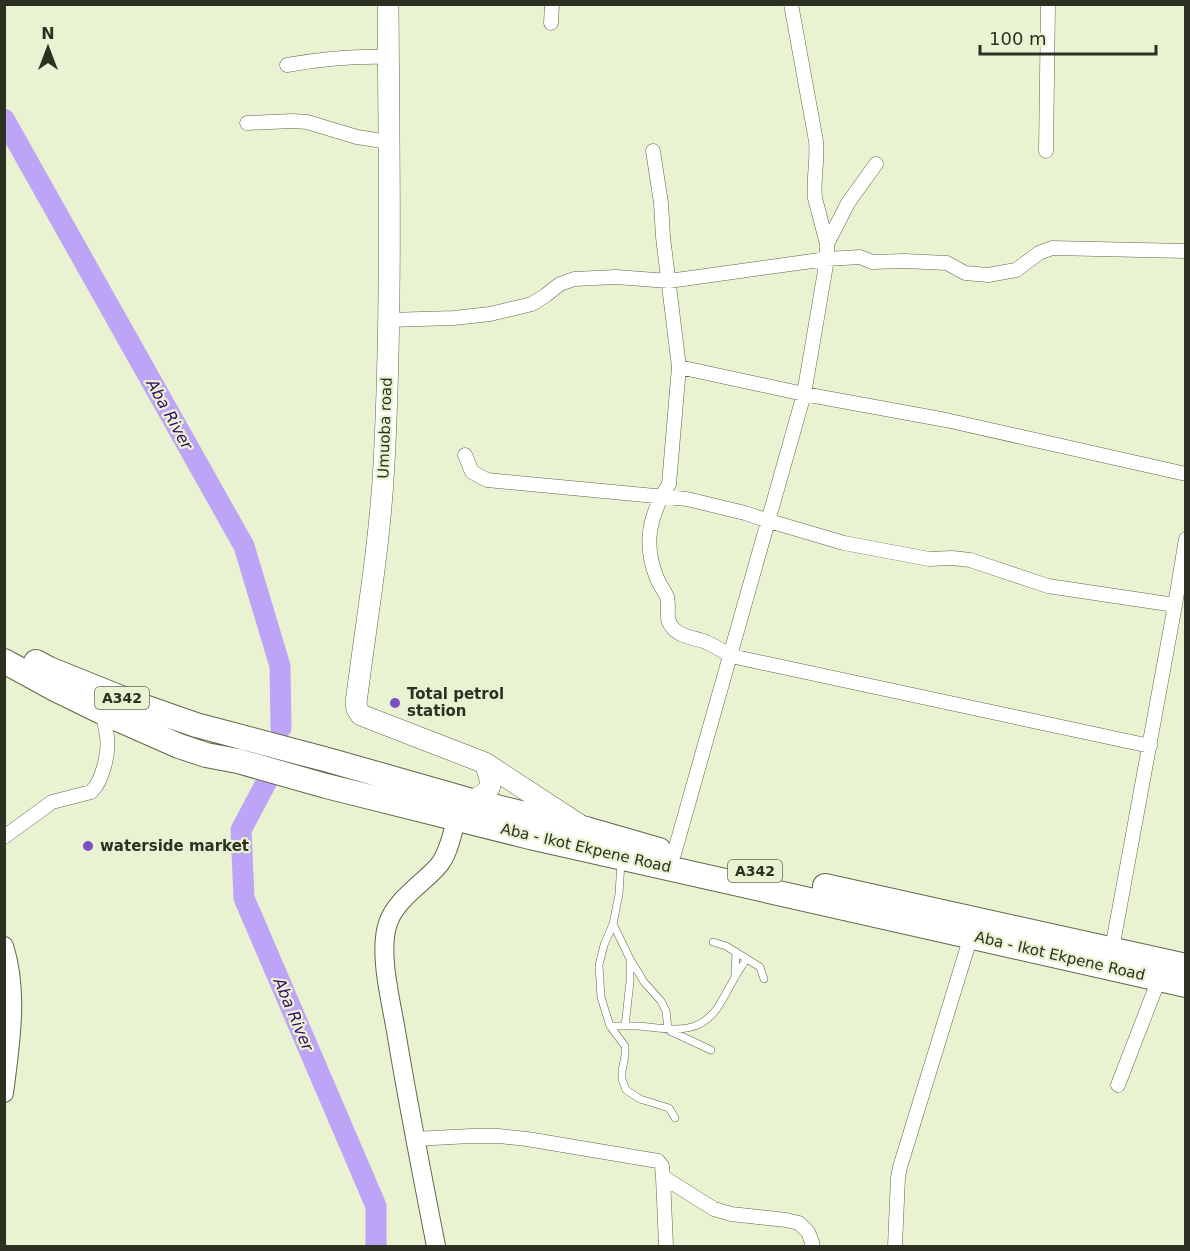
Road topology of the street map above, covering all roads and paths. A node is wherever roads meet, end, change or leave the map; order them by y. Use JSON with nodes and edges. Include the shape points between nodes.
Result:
{"nodes":[{"id":1,"x":388,"y":4,"type":"edge"},
{"id":2,"x":552,"y":4,"type":"edge"},
{"id":3,"x":791,"y":4,"type":"edge"},
{"id":4,"x":1048,"y":4,"type":"edge"},
{"id":5,"x":551,"y":22,"type":"dead end"},
{"id":6,"x":388,"y":57,"type":"junction"},
{"id":7,"x":286,"y":65,"type":"dead end"},
{"id":8,"x":247,"y":123,"type":"dead end"},
{"id":9,"x":388,"y":142,"type":"junction"},
{"id":10,"x":653,"y":151,"type":"dead end"},
{"id":11,"x":1046,"y":151,"type":"dead end"},
{"id":12,"x":876,"y":164,"type":"dead end"},
{"id":13,"x":827,"y":244,"type":"junction"},
{"id":14,"x":1185,"y":252,"type":"edge"},
{"id":15,"x":827,"y":259,"type":"junction"},
{"id":16,"x":669,"y":281,"type":"junction"},
{"id":17,"x":388,"y":320,"type":"junction"},
{"id":18,"x":679,"y":367,"type":"junction"},
{"id":19,"x":804,"y":394,"type":"junction"},
{"id":20,"x":465,"y":455,"type":"dead end"},
{"id":21,"x":1185,"y":474,"type":"edge"},
{"id":22,"x":662,"y":496,"type":"junction"},
{"id":23,"x":769,"y":522,"type":"junction"},
{"id":24,"x":1185,"y":539,"type":"edge"},
{"id":25,"x":1175,"y":605,"type":"junction"},
{"id":26,"x":731,"y":656,"type":"junction"},
{"id":27,"x":5,"y":657,"type":"edge"},
{"id":28,"x":102,"y":712,"type":"junction"},
{"id":29,"x":1150,"y":746,"type":"junction"},
{"id":30,"x":485,"y":763,"type":"junction"},
{"id":31,"x":465,"y":810,"type":"junction"},
{"id":32,"x":586,"y":829,"type":"junction"},
{"id":33,"x":4,"y":837,"type":"edge"},
{"id":34,"x":674,"y":854,"type":"junction"},
{"id":35,"x":622,"y":857,"type":"junction"},
{"id":36,"x":613,"y":924,"type":"junction"},
{"id":37,"x":971,"y":936,"type":"junction"},
{"id":38,"x":713,"y":942,"type":"dead end"},
{"id":39,"x":4,"y":946,"type":"edge"},
{"id":40,"x":1112,"y":949,"type":"junction"},
{"id":41,"x":736,"y":952,"type":"junction"},
{"id":42,"x":630,"y":959,"type":"junction"},
{"id":43,"x":746,"y":960,"type":"junction"},
{"id":44,"x":1185,"y":966,"type":"edge"},
{"id":45,"x":735,"y":975,"type":"junction"},
{"id":46,"x":764,"y":979,"type":"dead end"},
{"id":47,"x":1159,"y":979,"type":"junction"},
{"id":48,"x":1185,"y":985,"type":"edge"},
{"id":49,"x":610,"y":1026,"type":"junction"},
{"id":50,"x":624,"y":1026,"type":"junction"},
{"id":51,"x":668,"y":1029,"type":"junction"},
{"id":52,"x":711,"y":1050,"type":"dead end"},
{"id":53,"x":1118,"y":1085,"type":"dead end"},
{"id":54,"x":4,"y":1093,"type":"edge"},
{"id":55,"x":675,"y":1118,"type":"dead end"},
{"id":56,"x":414,"y":1140,"type":"junction"},
{"id":57,"x":663,"y":1177,"type":"junction"},
{"id":58,"x":436,"y":1246,"type":"edge"},
{"id":59,"x":666,"y":1246,"type":"edge"},
{"id":60,"x":812,"y":1246,"type":"edge"},
{"id":61,"x":895,"y":1246,"type":"edge"}],
"edges":[{"from":1,"to":6,"type":"main road","name":"Umuoba road"},
{"from":2,"to":5,"type":"street"},
{"from":3,"to":13,"type":"street","via":[[816,141],[815,198]]},
{"from":4,"to":11,"type":"street"},
{"from":6,"to":7,"type":"street"},
{"from":6,"to":9,"type":"main road","name":"Umuoba road"},
{"from":8,"to":9,"type":"street","via":[[308,122]]},
{"from":9,"to":17,"type":"main road","name":"Umuoba road"},
{"from":10,"to":16,"type":"street"},
{"from":12,"to":13,"type":"street","via":[[848,203]]},
{"from":13,"to":15,"type":"street"},
{"from":14,"to":15,"type":"street","via":[[1052,248],[1016,270],[988,275],[965,273],[947,263],[872,262],[860,257]]},
{"from":15,"to":16,"type":"street"},
{"from":15,"to":19,"type":"street"},
{"from":16,"to":17,"type":"street","via":[[573,279],[532,304],[490,314]]},
{"from":16,"to":18,"type":"street"},
{"from":17,"to":30,"type":"main road","name":"Umuoba road","via":[[384,465],[357,709],[361,715]]},
{"from":18,"to":19,"type":"street"},
{"from":18,"to":22,"type":"street","via":[[669,484]]},
{"from":19,"to":21,"type":"street","via":[[946,420]]},
{"from":19,"to":23,"type":"street"},
{"from":20,"to":22,"type":"street","via":[[472,472],[487,480]]},
{"from":22,"to":23,"type":"street","via":[[745,513]]},
{"from":22,"to":26,"type":"street","via":[[648,541],[652,567],[667,597],[671,627]]},
{"from":23,"to":25,"type":"street","via":[[844,543],[929,559],[970,560],[1048,586]]},
{"from":23,"to":26,"type":"street"},
{"from":24,"to":25,"type":"street"},
{"from":25,"to":29,"type":"street"},
{"from":26,"to":29,"type":"street"},
{"from":26,"to":34,"type":"street"},
{"from":27,"to":28,"type":"highway","name":"Aba - Ikot Ekpene Road","number":"A342","via":[[55,689]]},
{"from":27,"to":31,"type":"highway","name":"Aba - Ikot Ekpene Road","number":"A342","via":[[49,669],[196,725],[328,760]]},
{"from":28,"to":31,"type":"highway","name":"Aba - Ikot Ekpene Road","number":"A342","via":[[206,755],[326,786]]},
{"from":28,"to":33,"type":"street","via":[[107,746],[96,788],[52,802]]},
{"from":29,"to":40,"type":"street"},
{"from":30,"to":31,"type":"main road","via":[[491,786]]},
{"from":30,"to":32,"type":"main road","name":"Umuoba road"},
{"from":31,"to":32,"type":"highway","name":"Aba - Ikot Ekpene Road","number":"A342"},
{"from":31,"to":35,"type":"highway","name":"Aba - Ikot Ekpene Road","number":"A342","via":[[530,837]]},
{"from":31,"to":56,"type":"street","via":[[439,865],[401,901],[388,922],[384,946]]},
{"from":32,"to":34,"type":"highway","name":"Aba - Ikot Ekpene Road","number":"A342"},
{"from":34,"to":40,"type":"highway","name":"Aba - Ikot Ekpene Road","number":"A342"},
{"from":35,"to":36,"type":"lane"},
{"from":35,"to":37,"type":"highway","name":"Aba - Ikot Ekpene Road","number":"A342"},
{"from":36,"to":42,"type":"lane"},
{"from":36,"to":49,"type":"lane","via":[[599,964],[601,998]]},
{"from":37,"to":47,"type":"highway","name":"Aba - Ikot Ekpene Road","number":"A342"},
{"from":37,"to":61,"type":"street","via":[[900,1167]]},
{"from":38,"to":41,"type":"lane"},
{"from":39,"to":54,"type":"street","via":[[12,994]]},
{"from":40,"to":44,"type":"highway","name":"Aba - Ikot Ekpene Road","number":"A342"},
{"from":41,"to":43,"type":"lane"},
{"from":41,"to":45,"type":"lane"},
{"from":42,"to":50,"type":"lane"},
{"from":42,"to":51,"type":"lane","via":[[662,1001]]},
{"from":43,"to":45,"type":"lane"},
{"from":43,"to":46,"type":"lane","via":[[760,967]]},
{"from":45,"to":51,"type":"lane","via":[[709,1018],[697,1026]]},
{"from":47,"to":48,"type":"highway","name":"Aba - Ikot Ekpene Road","number":"A342"},
{"from":47,"to":53,"type":"street"},
{"from":49,"to":50,"type":"lane"},
{"from":49,"to":55,"type":"lane","via":[[625,1046],[622,1080],[626,1090],[669,1108]]},
{"from":50,"to":51,"type":"lane"},
{"from":51,"to":52,"type":"lane"},
{"from":56,"to":57,"type":"street","via":[[527,1138],[658,1161]]},
{"from":56,"to":58,"type":"street"},
{"from":57,"to":59,"type":"street"},
{"from":57,"to":60,"type":"street","via":[[714,1209],[799,1223],[808,1232]]}]}
